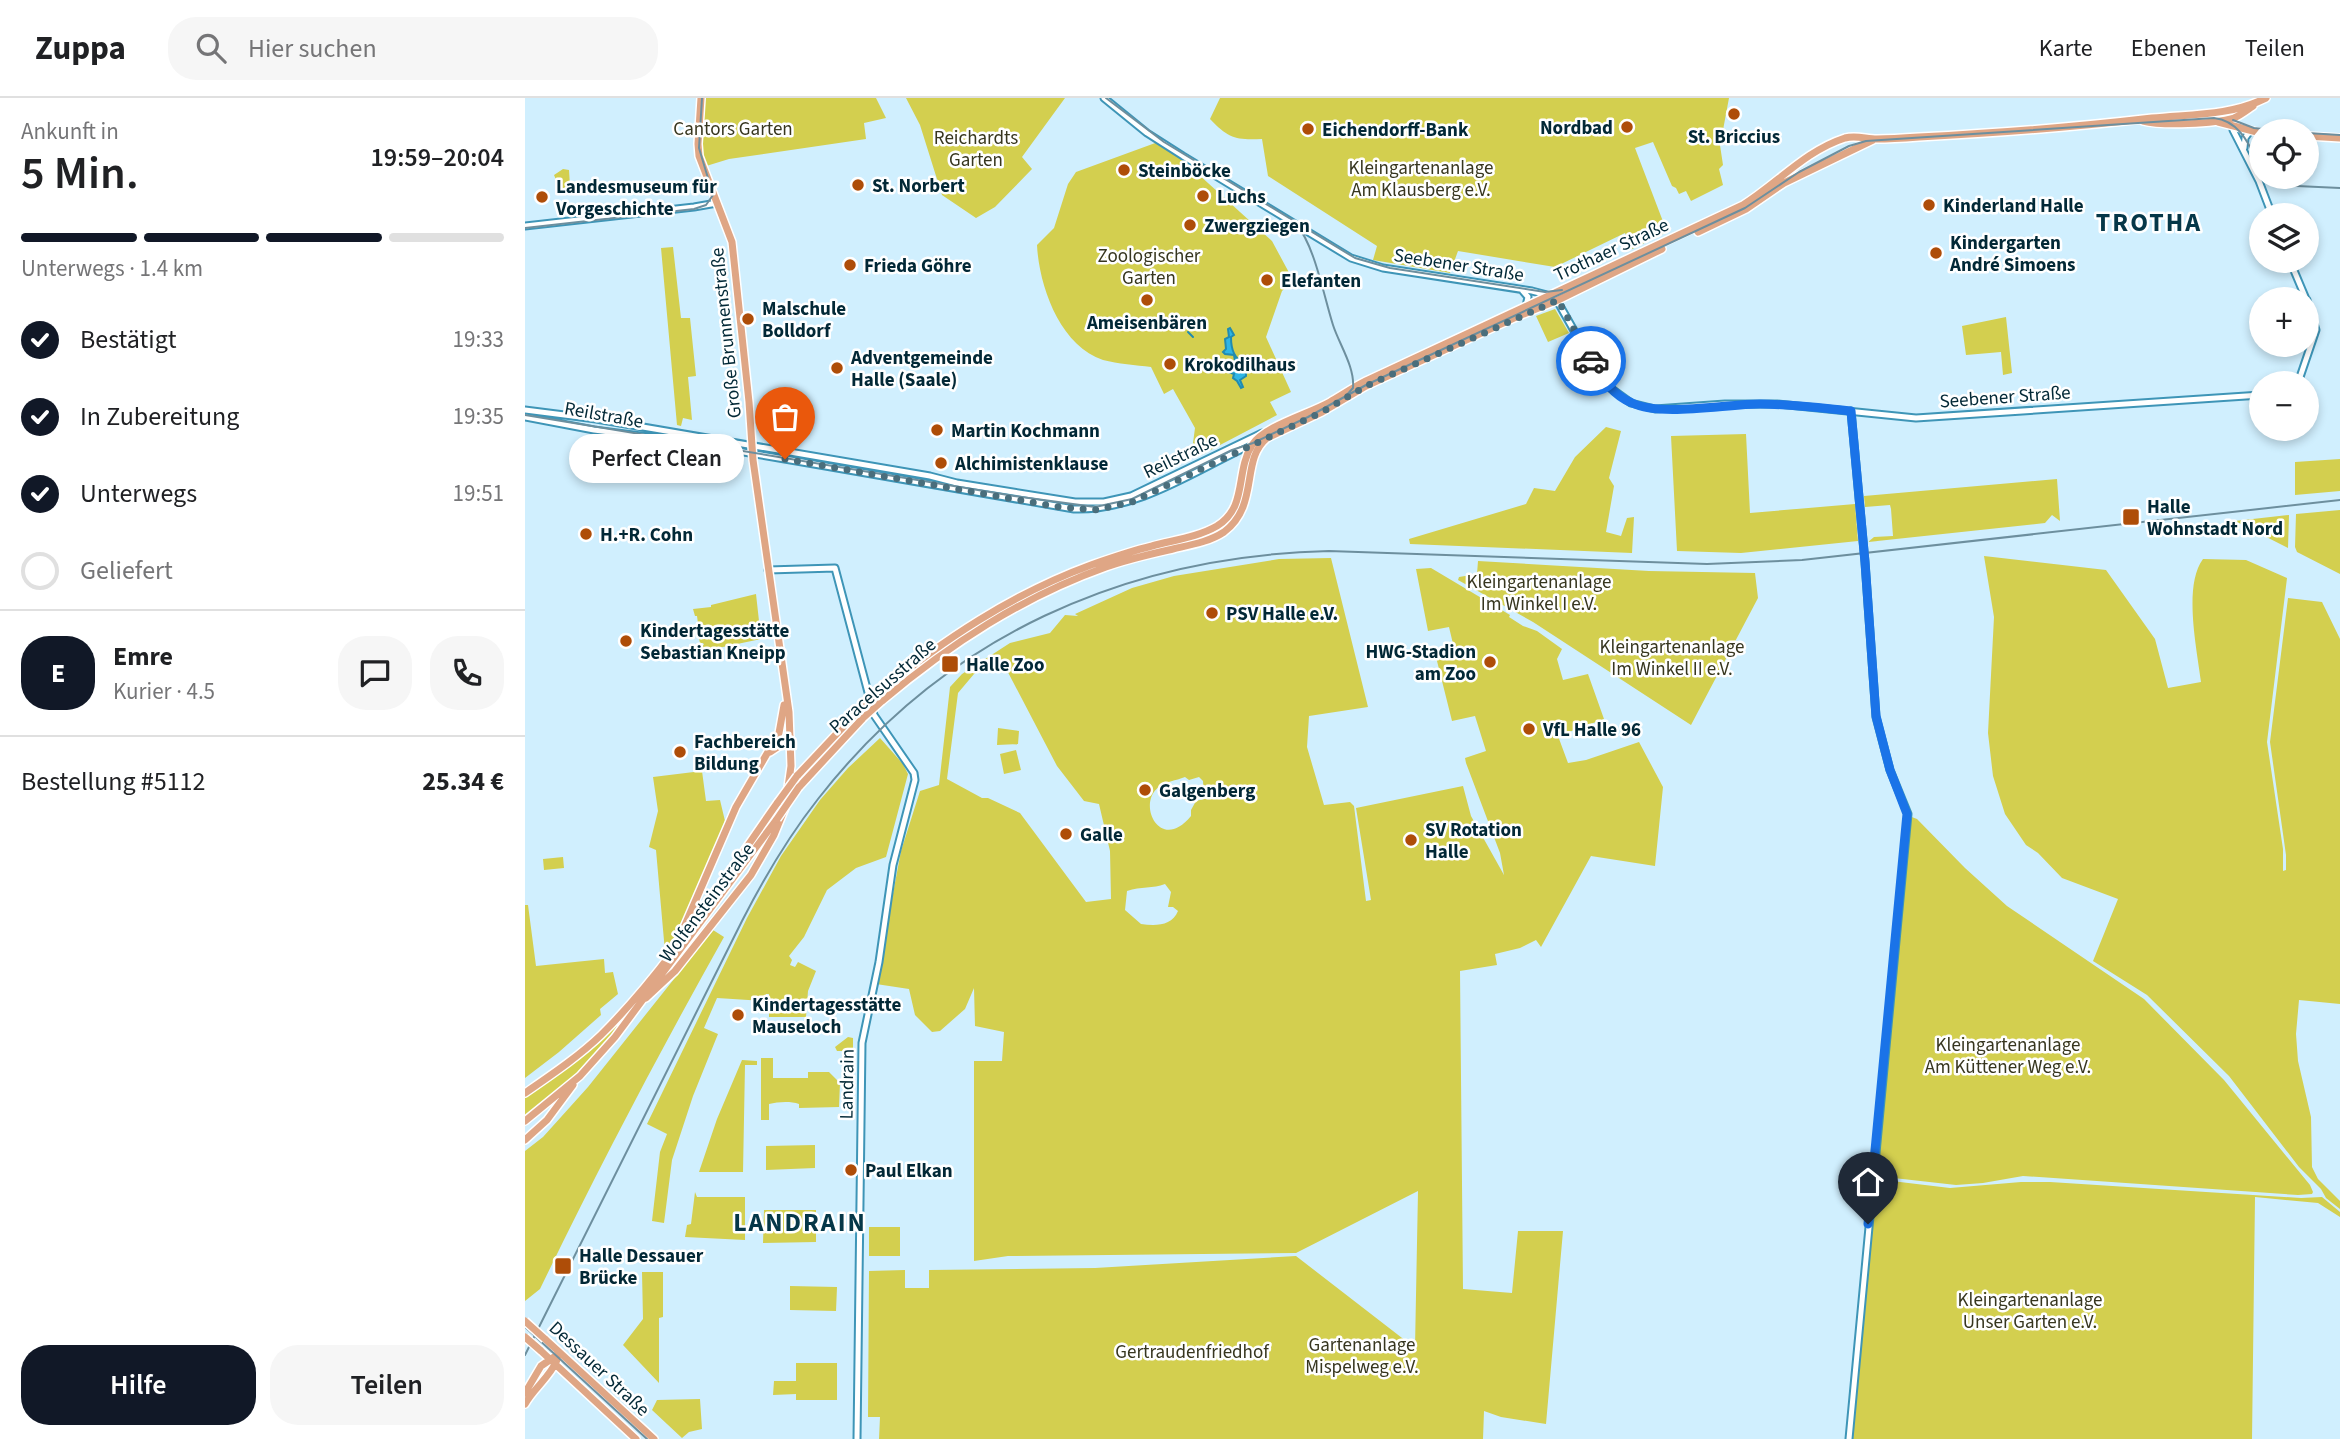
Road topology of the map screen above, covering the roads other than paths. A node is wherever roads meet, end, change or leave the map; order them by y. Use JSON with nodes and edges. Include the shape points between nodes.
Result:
{"nodes":[{"id":1,"x":701,"y":98,"type":"edge"},
{"id":2,"x":1104,"y":98,"type":"edge"},
{"id":3,"x":2266,"y":98,"type":"edge"},
{"id":4,"x":2256,"y":103,"type":"junction"},
{"id":5,"x":2242,"y":107,"type":"junction"},
{"id":6,"x":2142,"y":121,"type":"junction"},
{"id":7,"x":2234,"y":122,"type":"junction"},
{"id":8,"x":2249,"y":130,"type":"edge"},
{"id":9,"x":2249,"y":133,"type":"edge"},
{"id":10,"x":2319,"y":137,"type":"edge"},
{"id":11,"x":2340,"y":138,"type":"edge"},
{"id":12,"x":1874,"y":139,"type":"junction"},
{"id":13,"x":2244,"y":151,"type":"junction"},
{"id":14,"x":717,"y":203,"type":"junction"},
{"id":15,"x":2267,"y":203,"type":"edge"},
{"id":16,"x":525,"y":226,"type":"edge"},
{"id":17,"x":1523,"y":290,"type":"junction"},
{"id":18,"x":1549,"y":295,"type":"junction"},
{"id":19,"x":1558,"y":300,"type":"junction"},
{"id":20,"x":1526,"y":306,"type":"junction"},
{"id":21,"x":1356,"y":389,"type":"junction"},
{"id":22,"x":2249,"y":396,"type":"edge"},
{"id":23,"x":525,"y":410,"type":"edge"},
{"id":24,"x":1851,"y":411,"type":"junction"},
{"id":25,"x":525,"y":417,"type":"edge"},
{"id":26,"x":1265,"y":436,"type":"junction"},
{"id":27,"x":1252,"y":445,"type":"junction"},
{"id":28,"x":753,"y":449,"type":"junction"},
{"id":29,"x":1234,"y":453,"type":"junction"},
{"id":30,"x":1245,"y":466,"type":"junction"},
{"id":31,"x":1008,"y":494,"type":"junction"},
{"id":32,"x":768,"y":570,"type":"junction"},
{"id":33,"x":1015,"y":604,"type":"junction"},
{"id":34,"x":785,"y":691,"type":"junction"},
{"id":35,"x":880,"y":697,"type":"junction"},
{"id":36,"x":791,"y":736,"type":"junction"},
{"id":37,"x":769,"y":752,"type":"junction"},
{"id":38,"x":676,"y":946,"type":"junction"},
{"id":39,"x":646,"y":998,"type":"junction"},
{"id":40,"x":580,"y":1076,"type":"junction"},
{"id":41,"x":525,"y":1093,"type":"edge"},
{"id":42,"x":525,"y":1121,"type":"edge"},
{"id":43,"x":525,"y":1140,"type":"edge"},
{"id":44,"x":525,"y":1321,"type":"edge"},
{"id":45,"x":525,"y":1337,"type":"edge"},
{"id":46,"x":541,"y":1350,"type":"junction"},
{"id":47,"x":560,"y":1353,"type":"junction"},
{"id":48,"x":553,"y":1361,"type":"junction"},
{"id":49,"x":541,"y":1366,"type":"junction"},
{"id":50,"x":525,"y":1393,"type":"edge"},
{"id":51,"x":525,"y":1404,"type":"edge"},
{"id":52,"x":636,"y":1439,"type":"edge"},
{"id":53,"x":654,"y":1439,"type":"edge"},
{"id":54,"x":857,"y":1439,"type":"edge"},
{"id":55,"x":1849,"y":1439,"type":"edge"}],
"edges":[{"from":1,"to":14,"type":"main road","name":"Große Brunnenstraße","via":[[698,149]]},
{"from":2,"to":17,"type":"street","name":"Seebener Straße","via":[[1147,133],[1351,258],[1383,268]]},
{"from":3,"to":4,"type":"main road","name":"Trothaer Straße"},
{"from":4,"to":5,"type":"main road","name":"Trothaer Straße"},
{"from":4,"to":7,"type":"main road","name":"Trothaer Straße"},
{"from":5,"to":6,"type":"main road","name":"Trothaer Straße"},
{"from":5,"to":7,"type":"street"},
{"from":6,"to":7,"type":"main road","name":"Trothaer Straße"},
{"from":6,"to":12,"type":"main road","name":"Trothaer Straße"},
{"from":7,"to":8,"type":"main road","name":"Trothaer Straße"},
{"from":7,"to":13,"type":"street"},
{"from":9,"to":13,"type":"street"},
{"from":10,"to":11,"type":"main road"},
{"from":12,"to":18,"type":"main road","name":"Trothaer Straße","via":[[1852,137],[1837,142],[1795,164],[1744,205]]},
{"from":12,"to":19,"type":"main road","name":"Trothaer Straße","via":[[1784,183],[1746,209]]},
{"from":13,"to":15,"type":"street"},
{"from":14,"to":16,"type":"street"},
{"from":14,"to":28,"type":"main road","name":"Große Brunnenstraße","via":[[732,242]]},
{"from":17,"to":18,"type":"street","name":"Seebener Straße"},
{"from":17,"to":20,"type":"street","via":[[1528,297]]},
{"from":18,"to":19,"type":"street","name":"Seebener Straße"},
{"from":18,"to":20,"type":"main road","name":"Trothaer Straße"},
{"from":19,"to":21,"type":"main road","name":"Trothaer Straße"},
{"from":19,"to":24,"type":"street","name":"Seebener Straße","via":[[1598,373],[1631,403],[1655,409],[1759,404]]},
{"from":20,"to":21,"type":"main road","name":"Trothaer Straße"},
{"from":21,"to":26,"type":"main road","name":"Reilstraße"},
{"from":22,"to":24,"type":"street","name":"Seebener Straße","via":[[1916,418]]},
{"from":23,"to":28,"type":"street","name":"Reilstraße"},
{"from":24,"to":55,"type":"street","via":[[1876,716],[1907,814]]},
{"from":25,"to":28,"type":"street","name":"Reilstraße"},
{"from":26,"to":27,"type":"main road","name":"Paracelsusstraße"},
{"from":26,"to":31,"type":"street","name":"Reilstraße","via":[[1251,437],[1114,501],[1075,502]]},
{"from":26,"to":33,"type":"main road","name":"Paracelsusstraße","via":[[1255,456],[1241,512],[1223,532],[1106,567]]},
{"from":27,"to":29,"type":"street","name":"Reilstraße"},
{"from":27,"to":30,"type":"main road","name":"Paracelsusstraße"},
{"from":28,"to":31,"type":"street","name":"Reilstraße"},
{"from":28,"to":32,"type":"main road","name":"Wolfensteinstraße"},
{"from":29,"to":30,"type":"street"},
{"from":29,"to":31,"type":"street","name":"Reilstraße","via":[[1132,502],[1095,510]]},
{"from":30,"to":33,"type":"main road","name":"Paracelsusstraße","via":[[1236,505],[1216,527],[1104,561],[1042,586]]},
{"from":32,"to":34,"type":"main road","name":"Wolfensteinstraße"},
{"from":32,"to":54,"type":"street","name":"Landrain","via":[[835,568],[874,715],[914,773],[862,1042]]},
{"from":33,"to":35,"type":"main road","name":"Paracelsusstraße","via":[[956,634]]},
{"from":34,"to":36,"type":"main road","name":"Wolfensteinstraße"},
{"from":34,"to":37,"type":"main road","name":"Wolfensteinstraße","via":[[781,727]]},
{"from":35,"to":38,"type":"main road","name":"Paracelsusstraße","bridge":true,"via":[[859,710],[797,776]]},
{"from":35,"to":39,"type":"main road","name":"Paracelsusstraße","bridge":true,"via":[[799,788]]},
{"from":36,"to":37,"type":"main road","name":"Wolfensteinstraße"},
{"from":36,"to":39,"type":"main road","name":"Wolfensteinstraße","via":[[787,797],[763,855],[689,953]]},
{"from":37,"to":38,"type":"main road","name":"Wolfensteinstraße","via":[[727,825]]},
{"from":38,"to":41,"type":"main road","name":"Paracelsusstraße","via":[[601,1035]]},
{"from":39,"to":40,"type":"main road","name":"Paracelsusstraße"},
{"from":40,"to":42,"type":"main road","name":"Paracelsusstraße"},
{"from":40,"to":43,"type":"main road","via":[[547,1120]]},
{"from":44,"to":47,"type":"main road","name":"Dessauer Straße","bridge":true},
{"from":45,"to":46,"type":"main road","name":"Dessauer Straße","bridge":true},
{"from":46,"to":48,"type":"main road","name":"Dessauer Straße"},
{"from":46,"to":49,"type":"main road"},
{"from":47,"to":48,"type":"main road"},
{"from":47,"to":53,"type":"main road","name":"Dessauer Straße"},
{"from":48,"to":49,"type":"main road"},
{"from":48,"to":51,"type":"main road"},
{"from":48,"to":52,"type":"main road","name":"Dessauer Straße"},
{"from":49,"to":50,"type":"main road"}]}
